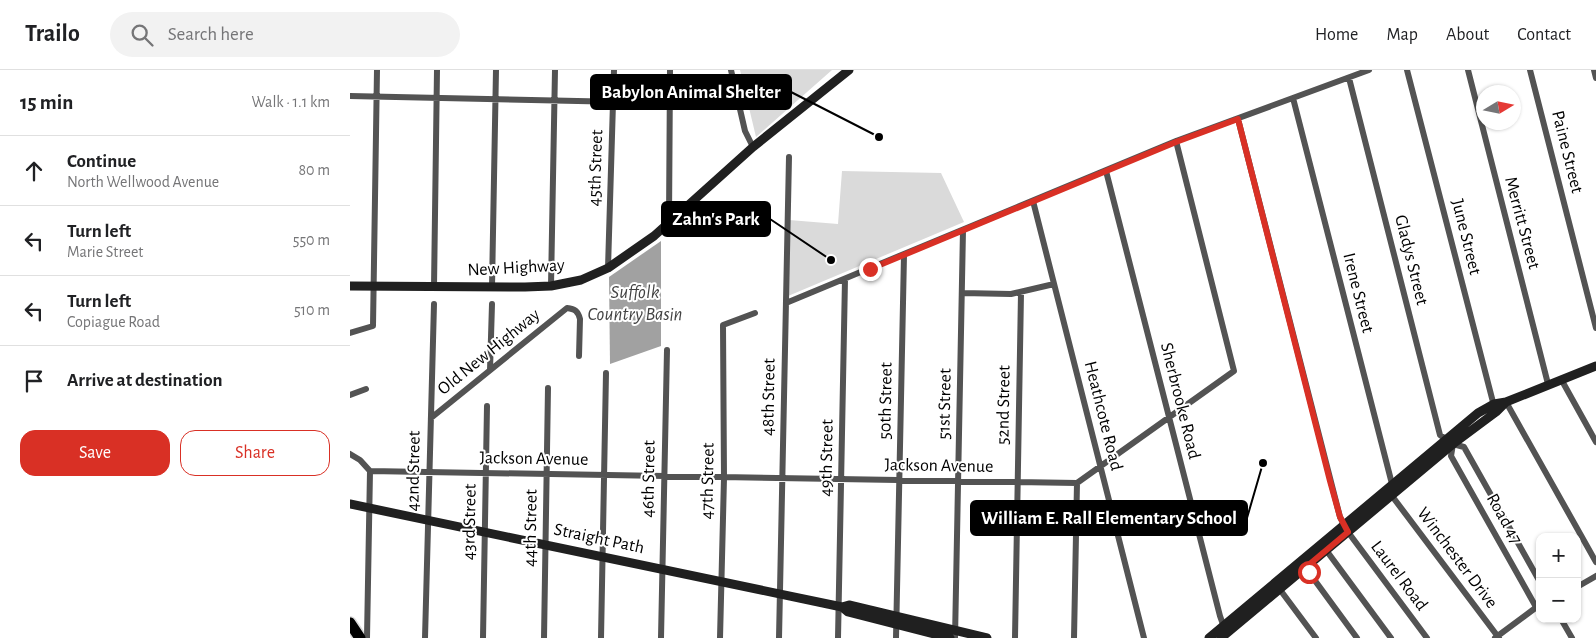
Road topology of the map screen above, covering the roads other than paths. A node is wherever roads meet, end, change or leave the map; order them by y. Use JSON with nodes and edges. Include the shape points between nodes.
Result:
{"nodes":[{"id":1,"x":377,"y":70,"type":"edge"},
{"id":2,"x":437,"y":70,"type":"edge"},
{"id":3,"x":496,"y":70,"type":"edge"},
{"id":4,"x":555,"y":70,"type":"edge"},
{"id":5,"x":614,"y":70,"type":"edge"},
{"id":6,"x":670,"y":70,"type":"edge"},
{"id":7,"x":731,"y":70,"type":"edge"},
{"id":8,"x":848,"y":70,"type":"edge"},
{"id":9,"x":1369,"y":70,"type":"edge"},
{"id":10,"x":1407,"y":70,"type":"edge"},
{"id":11,"x":1468,"y":70,"type":"edge"},
{"id":12,"x":1530,"y":70,"type":"edge"},
{"id":13,"x":1594,"y":70,"type":"edge"},
{"id":14,"x":1349,"y":78,"type":"junction"},
{"id":15,"x":1596,"y":78,"type":"edge"},
{"id":16,"x":350,"y":96,"type":"edge"},
{"id":17,"x":376,"y":97,"type":"junction"},
{"id":18,"x":437,"y":98,"type":"junction"},
{"id":19,"x":1293,"y":98,"type":"junction"},
{"id":20,"x":496,"y":99,"type":"junction"},
{"id":21,"x":555,"y":100,"type":"junction"},
{"id":22,"x":613,"y":102,"type":"junction"},
{"id":23,"x":670,"y":102,"type":"junction"},
{"id":24,"x":1238,"y":119,"type":"junction"},
{"id":25,"x":1176,"y":142,"type":"junction"},
{"id":26,"x":753,"y":147,"type":"junction"},
{"id":27,"x":789,"y":157,"type":"dead end"},
{"id":28,"x":1106,"y":171,"type":"junction"},
{"id":29,"x":1033,"y":201,"type":"junction"},
{"id":30,"x":669,"y":222,"type":"junction"},
{"id":31,"x":964,"y":230,"type":"junction"},
{"id":32,"x":904,"y":255,"type":"junction"},
{"id":33,"x":608,"y":268,"type":"junction"},
{"id":34,"x":845,"y":279,"type":"junction"},
{"id":35,"x":1054,"y":284,"type":"junction"},
{"id":36,"x":350,"y":286,"type":"edge"},
{"id":37,"x":551,"y":286,"type":"junction"},
{"id":38,"x":374,"y":287,"type":"junction"},
{"id":39,"x":434,"y":287,"type":"junction"},
{"id":40,"x":492,"y":287,"type":"junction"},
{"id":41,"x":962,"y":293,"type":"junction"},
{"id":42,"x":1021,"y":293,"type":"junction"},
{"id":43,"x":786,"y":303,"type":"junction"},
{"id":44,"x":434,"y":304,"type":"dead end"},
{"id":45,"x":492,"y":304,"type":"dead end"},
{"id":46,"x":755,"y":313,"type":"dead end"},
{"id":47,"x":1596,"y":328,"type":"edge"},
{"id":48,"x":350,"y":334,"type":"edge"},
{"id":49,"x":667,"y":350,"type":"dead end"},
{"id":50,"x":579,"y":356,"type":"dead end"},
{"id":51,"x":1596,"y":366,"type":"edge"},
{"id":52,"x":490,"y":370,"type":"junction"},
{"id":53,"x":606,"y":373,"type":"dead end"},
{"id":54,"x":1561,"y":379,"type":"junction"},
{"id":55,"x":1548,"y":384,"type":"junction"},
{"id":56,"x":548,"y":388,"type":"dead end"},
{"id":57,"x":366,"y":389,"type":"dead end"},
{"id":58,"x":350,"y":395,"type":"edge"},
{"id":59,"x":1506,"y":402,"type":"junction"},
{"id":60,"x":487,"y":406,"type":"dead end"},
{"id":61,"x":1495,"y":408,"type":"junction"},
{"id":62,"x":431,"y":418,"type":"junction"},
{"id":63,"x":1169,"y":418,"type":"junction"},
{"id":64,"x":1450,"y":442,"type":"junction"},
{"id":65,"x":1596,"y":442,"type":"edge"},
{"id":66,"x":350,"y":454,"type":"edge"},
{"id":67,"x":1101,"y":467,"type":"junction"},
{"id":68,"x":370,"y":471,"type":"junction"},
{"id":69,"x":429,"y":473,"type":"junction"},
{"id":70,"x":486,"y":474,"type":"junction"},
{"id":71,"x":547,"y":475,"type":"junction"},
{"id":72,"x":604,"y":476,"type":"junction"},
{"id":73,"x":664,"y":477,"type":"junction"},
{"id":74,"x":724,"y":478,"type":"junction"},
{"id":75,"x":782,"y":478,"type":"junction"},
{"id":76,"x":841,"y":480,"type":"junction"},
{"id":77,"x":900,"y":480,"type":"junction"},
{"id":78,"x":958,"y":481,"type":"junction"},
{"id":79,"x":1018,"y":482,"type":"junction"},
{"id":80,"x":1077,"y":483,"type":"junction"},
{"id":81,"x":1392,"y":484,"type":"junction"},
{"id":82,"x":1392,"y":496,"type":"junction"},
{"id":83,"x":350,"y":504,"type":"edge"},
{"id":84,"x":369,"y":508,"type":"junction"},
{"id":85,"x":428,"y":520,"type":"junction"},
{"id":86,"x":1346,"y":528,"type":"junction"},
{"id":87,"x":485,"y":532,"type":"junction"},
{"id":88,"x":546,"y":545,"type":"junction"},
{"id":89,"x":1326,"y":550,"type":"junction"},
{"id":90,"x":603,"y":557,"type":"junction"},
{"id":91,"x":1596,"y":562,"type":"edge"},
{"id":92,"x":1305,"y":568,"type":"junction"},
{"id":93,"x":662,"y":569,"type":"junction"},
{"id":94,"x":1596,"y":576,"type":"edge"},
{"id":95,"x":1538,"y":578,"type":"edge"},
{"id":96,"x":721,"y":582,"type":"junction"},
{"id":97,"x":1581,"y":585,"type":"edge"},
{"id":98,"x":1277,"y":586,"type":"junction"},
{"id":99,"x":780,"y":593,"type":"junction"},
{"id":100,"x":1536,"y":603,"type":"edge"},
{"id":101,"x":840,"y":607,"type":"junction"},
{"id":102,"x":1536,"y":608,"type":"edge"},
{"id":103,"x":897,"y":620,"type":"junction"},
{"id":104,"x":1563,"y":623,"type":"edge"},
{"id":105,"x":350,"y":624,"type":"edge"},
{"id":106,"x":1224,"y":634,"type":"edge"},
{"id":107,"x":953,"y":635,"type":"edge"},
{"id":108,"x":1497,"y":637,"type":"edge"},
{"id":109,"x":360,"y":638,"type":"edge"},
{"id":110,"x":367,"y":638,"type":"edge"},
{"id":111,"x":425,"y":638,"type":"edge"},
{"id":112,"x":483,"y":638,"type":"edge"},
{"id":113,"x":544,"y":638,"type":"edge"},
{"id":114,"x":601,"y":638,"type":"edge"},
{"id":115,"x":661,"y":638,"type":"edge"},
{"id":116,"x":720,"y":638,"type":"edge"},
{"id":117,"x":779,"y":638,"type":"edge"},
{"id":118,"x":838,"y":638,"type":"edge"},
{"id":119,"x":896,"y":638,"type":"edge"},
{"id":120,"x":987,"y":638,"type":"edge"},
{"id":121,"x":1015,"y":638,"type":"edge"},
{"id":122,"x":1074,"y":638,"type":"edge"},
{"id":123,"x":1144,"y":638,"type":"edge"},
{"id":124,"x":1209,"y":638,"type":"edge"},
{"id":125,"x":1316,"y":638,"type":"edge"},
{"id":126,"x":1357,"y":638,"type":"edge"},
{"id":127,"x":1391,"y":638,"type":"edge"},
{"id":128,"x":1427,"y":638,"type":"edge"},
{"id":129,"x":1572,"y":638,"type":"edge"}],
"edges":[{"from":1,"to":17,"type":"street"},
{"from":2,"to":18,"type":"street"},
{"from":3,"to":20,"type":"street"},
{"from":4,"to":21,"type":"street"},
{"from":5,"to":22,"type":"street","name":"45th Street"},
{"from":6,"to":23,"type":"street"},
{"from":7,"to":26,"type":"street","via":[[745,131]]},
{"from":8,"to":26,"type":"main road","name":"New Highway"},
{"from":9,"to":14,"type":"street"},
{"from":10,"to":61,"type":"street","name":"June Street"},
{"from":11,"to":55,"type":"street","name":"Merritt Street"},
{"from":12,"to":47,"type":"street","name":"Paine Street"},
{"from":13,"to":15,"type":"street"},
{"from":14,"to":19,"type":"street"},
{"from":14,"to":64,"type":"street","name":"Gladys Street","via":[[1440,433]]},
{"from":16,"to":17,"type":"street"},
{"from":17,"to":18,"type":"street"},
{"from":17,"to":38,"type":"street"},
{"from":18,"to":20,"type":"street"},
{"from":18,"to":39,"type":"street"},
{"from":19,"to":24,"type":"street"},
{"from":19,"to":81,"type":"street","name":"Irene Street"},
{"from":20,"to":21,"type":"street"},
{"from":20,"to":40,"type":"street"},
{"from":21,"to":22,"type":"street"},
{"from":21,"to":37,"type":"street"},
{"from":22,"to":23,"type":"street"},
{"from":22,"to":33,"type":"street","name":"45th Street"},
{"from":23,"to":30,"type":"street"},
{"from":24,"to":25,"type":"street"},
{"from":24,"to":86,"type":"street","name":"Laurel Road","via":[[1330,481]]},
{"from":25,"to":28,"type":"street"},
{"from":25,"to":63,"type":"street","via":[[1234,371]]},
{"from":26,"to":30,"type":"main road","name":"New Highway"},
{"from":27,"to":43,"type":"street","name":"48th Street"},
{"from":28,"to":29,"type":"street"},
{"from":28,"to":63,"type":"street","name":"Sherbrooke Road"},
{"from":29,"to":31,"type":"street"},
{"from":29,"to":35,"type":"street","name":"Heathcote Road"},
{"from":30,"to":33,"type":"main road","name":"New Highway"},
{"from":31,"to":32,"type":"street"},
{"from":31,"to":41,"type":"street","name":"51st Street"},
{"from":32,"to":34,"type":"street"},
{"from":32,"to":77,"type":"street","name":"50th Street"},
{"from":33,"to":37,"type":"main road","name":"New Highway","via":[[581,280]]},
{"from":34,"to":43,"type":"street"},
{"from":34,"to":76,"type":"street","name":"49th Street"},
{"from":35,"to":42,"type":"street"},
{"from":35,"to":67,"type":"street","name":"Heathcote Road"},
{"from":36,"to":38,"type":"main road","name":"New Highway"},
{"from":37,"to":40,"type":"main road","name":"New Highway"},
{"from":38,"to":39,"type":"main road","name":"New Highway"},
{"from":38,"to":48,"type":"street","via":[[373,326]]},
{"from":39,"to":40,"type":"main road","name":"New Highway"},
{"from":41,"to":42,"type":"street"},
{"from":41,"to":78,"type":"street","name":"51st Street"},
{"from":42,"to":79,"type":"street","name":"52nd Street"},
{"from":43,"to":75,"type":"street","name":"48th Street"},
{"from":44,"to":62,"type":"street","name":"42nd Street"},
{"from":45,"to":52,"type":"street"},
{"from":46,"to":74,"type":"street","name":"47th Street","via":[[723,325]]},
{"from":49,"to":73,"type":"street","name":"46th Street"},
{"from":50,"to":52,"type":"street","name":"Old New Highway","via":[[579,313],[566,308]]},
{"from":51,"to":54,"type":"main road"},
{"from":52,"to":62,"type":"street","name":"Old New Highway"},
{"from":53,"to":72,"type":"street"},
{"from":54,"to":55,"type":"main road"},
{"from":54,"to":65,"type":"street"},
{"from":55,"to":59,"type":"main road"},
{"from":56,"to":71,"type":"street","name":"44th Street"},
{"from":57,"to":58,"type":"street"},
{"from":59,"to":61,"type":"main road"},
{"from":59,"to":91,"type":"street"},
{"from":60,"to":70,"type":"street","name":"43rd Street"},
{"from":61,"to":64,"type":"main road","via":[[1478,413]]},
{"from":62,"to":69,"type":"street","name":"42nd Street"},
{"from":63,"to":67,"type":"street"},
{"from":63,"to":106,"type":"street","name":"Sherbrooke Road"},
{"from":64,"to":81,"type":"main road"},
{"from":64,"to":82,"type":"main road"},
{"from":64,"to":95,"type":"street","via":[[1464,447]]},
{"from":64,"to":100,"type":"street","name":"Road 47","via":[[1451,456]]},
{"from":66,"to":68,"type":"street"},
{"from":67,"to":80,"type":"street"},
{"from":67,"to":123,"type":"street","name":"Heathcote Road"},
{"from":68,"to":69,"type":"street","name":"Jackson Avenue"},
{"from":68,"to":84,"type":"street"},
{"from":69,"to":70,"type":"street","name":"Jackson Avenue"},
{"from":69,"to":85,"type":"street","name":"42nd Street"},
{"from":70,"to":71,"type":"street","name":"Jackson Avenue"},
{"from":70,"to":87,"type":"street","name":"43rd Street"},
{"from":71,"to":72,"type":"street","name":"Jackson Avenue"},
{"from":71,"to":88,"type":"street","name":"44th Street"},
{"from":72,"to":73,"type":"street","name":"Jackson Avenue"},
{"from":72,"to":90,"type":"street"},
{"from":73,"to":74,"type":"street","name":"Jackson Avenue"},
{"from":73,"to":93,"type":"street","name":"46th Street"},
{"from":74,"to":75,"type":"street","name":"Jackson Avenue"},
{"from":74,"to":96,"type":"street","name":"47th Street"},
{"from":75,"to":76,"type":"street","name":"Jackson Avenue"},
{"from":75,"to":99,"type":"street","name":"48th Street"},
{"from":76,"to":77,"type":"street","name":"Jackson Avenue"},
{"from":76,"to":101,"type":"street","name":"49th Street"},
{"from":77,"to":78,"type":"street","name":"Jackson Avenue"},
{"from":77,"to":103,"type":"street","name":"50th Street"},
{"from":78,"to":79,"type":"street","name":"Jackson Avenue"},
{"from":78,"to":107,"type":"street","name":"51st Street"},
{"from":79,"to":80,"type":"street","name":"Jackson Avenue"},
{"from":79,"to":121,"type":"street","name":"52nd Street"},
{"from":80,"to":122,"type":"street"},
{"from":81,"to":82,"type":"street","name":"Irene Street"},
{"from":81,"to":86,"type":"main road"},
{"from":82,"to":86,"type":"main road"},
{"from":82,"to":108,"type":"street","name":"Winchester Drive"},
{"from":83,"to":84,"type":"main road","name":"Straight Path"},
{"from":84,"to":85,"type":"main road","name":"Straight Path"},
{"from":84,"to":110,"type":"street"},
{"from":85,"to":87,"type":"main road","name":"Straight Path"},
{"from":85,"to":111,"type":"street","name":"42nd Street"},
{"from":86,"to":89,"type":"main road"},
{"from":86,"to":98,"type":"main road"},
{"from":86,"to":128,"type":"street","name":"Laurel Road"},
{"from":87,"to":88,"type":"main road","name":"Straight Path"},
{"from":87,"to":112,"type":"street","name":"43rd Street"},
{"from":88,"to":90,"type":"main road","name":"Straight Path"},
{"from":88,"to":113,"type":"street","name":"44th Street"},
{"from":89,"to":92,"type":"main road"},
{"from":89,"to":127,"type":"street"},
{"from":90,"to":93,"type":"main road","name":"Straight Path"},
{"from":90,"to":114,"type":"street"},
{"from":92,"to":98,"type":"main road"},
{"from":92,"to":126,"type":"street"},
{"from":93,"to":96,"type":"main road","name":"Straight Path"},
{"from":93,"to":115,"type":"street","name":"46th Street"},
{"from":94,"to":97,"type":"street"},
{"from":96,"to":99,"type":"main road","name":"Straight Path"},
{"from":96,"to":116,"type":"street","name":"47th Street"},
{"from":98,"to":106,"type":"main road"},
{"from":98,"to":125,"type":"street"},
{"from":99,"to":101,"type":"main road","name":"Straight Path"},
{"from":99,"to":117,"type":"street","name":"48th Street"},
{"from":101,"to":103,"type":"main road","name":"Straight Path","via":[[848,612]]},
{"from":101,"to":118,"type":"street","name":"49th Street"},
{"from":102,"to":108,"type":"street"},
{"from":103,"to":107,"type":"main road","name":"Straight Path"},
{"from":103,"to":119,"type":"street","name":"50th Street"},
{"from":104,"to":129,"type":"street"},
{"from":105,"to":109,"type":"highway"},
{"from":106,"to":124,"type":"main road"},
{"from":107,"to":120,"type":"main road","name":"Straight Path"}]}
